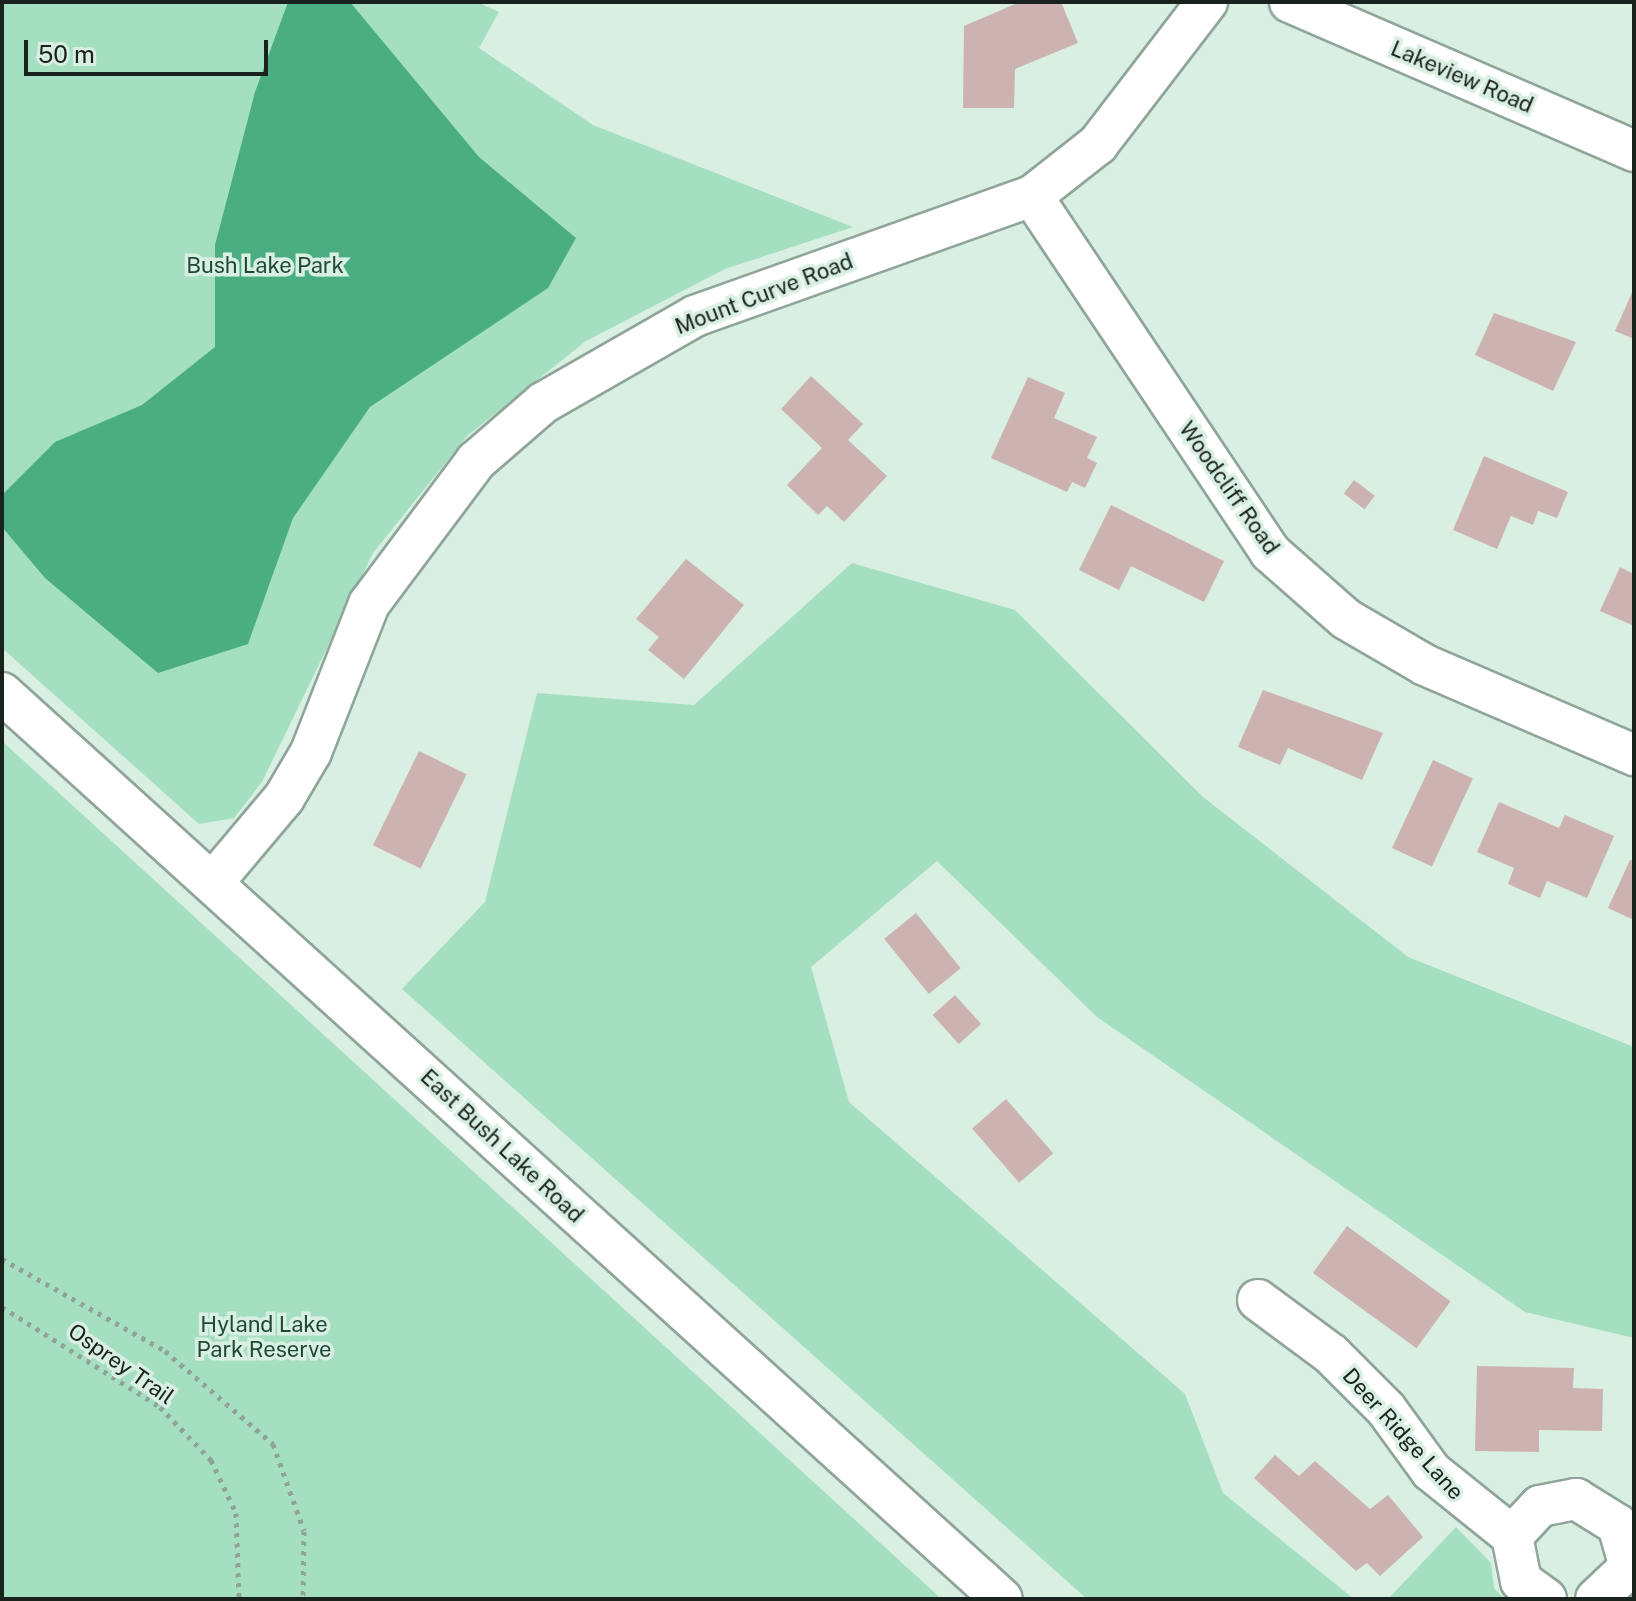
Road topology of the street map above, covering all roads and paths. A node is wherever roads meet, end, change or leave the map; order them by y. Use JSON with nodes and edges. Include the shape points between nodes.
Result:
{"nodes":[{"id":1,"x":1207,"y":2,"type":"edge"},
{"id":2,"x":1290,"y":2,"type":"edge"},
{"id":3,"x":1634,"y":151,"type":"edge"},
{"id":4,"x":1032,"y":196,"type":"junction"},
{"id":5,"x":2,"y":693,"type":"edge"},
{"id":6,"x":1634,"y":755,"type":"edge"},
{"id":7,"x":214,"y":881,"type":"junction"},
{"id":8,"x":2,"y":1259,"type":"edge"},
{"id":9,"x":1258,"y":1300,"type":"dead end"},
{"id":10,"x":2,"y":1307,"type":"edge"},
{"id":11,"x":1512,"y":1536,"type":"junction"},
{"id":12,"x":1632,"y":1568,"type":"edge"},
{"id":13,"x":239,"y":1599,"type":"edge"},
{"id":14,"x":303,"y":1599,"type":"edge"},
{"id":15,"x":1002,"y":1599,"type":"edge"},
{"id":16,"x":1546,"y":1599,"type":"edge"},
{"id":17,"x":1596,"y":1599,"type":"edge"}],
"edges":[{"from":1,"to":4,"type":"street","name":"Mount Curve Road","via":[[1098,144]]},
{"from":2,"to":3,"type":"street","name":"Lakeview Road"},
{"from":4,"to":6,"type":"street","name":"Woodcliff Road","via":[[1270,552],[1346,619],[1425,665]]},
{"from":4,"to":7,"type":"street","name":"Mount Curve Road","via":[[695,316],[543,403],[476,461],[418,529],[369,604],[291,786]]},
{"from":5,"to":7,"type":"street","name":"East Bush Lake Road"},
{"from":7,"to":15,"type":"street","name":"East Bush Lake Road"},
{"from":8,"to":14,"type":"path","via":[[165,1351],[273,1444],[304,1531]]},
{"from":9,"to":11,"type":"street","name":"Deer Ridge Lane","via":[[1331,1354],[1386,1409],[1431,1471]]},
{"from":10,"to":13,"type":"path","name":"Osprey Trail","via":[[160,1407],[211,1460],[236,1513]]},
{"from":11,"to":12,"type":"street","via":[[1540,1506],[1576,1499],[1618,1525]]},
{"from":11,"to":16,"type":"street","via":[[1521,1581]]},
{"from":12,"to":17,"type":"street"}]}
